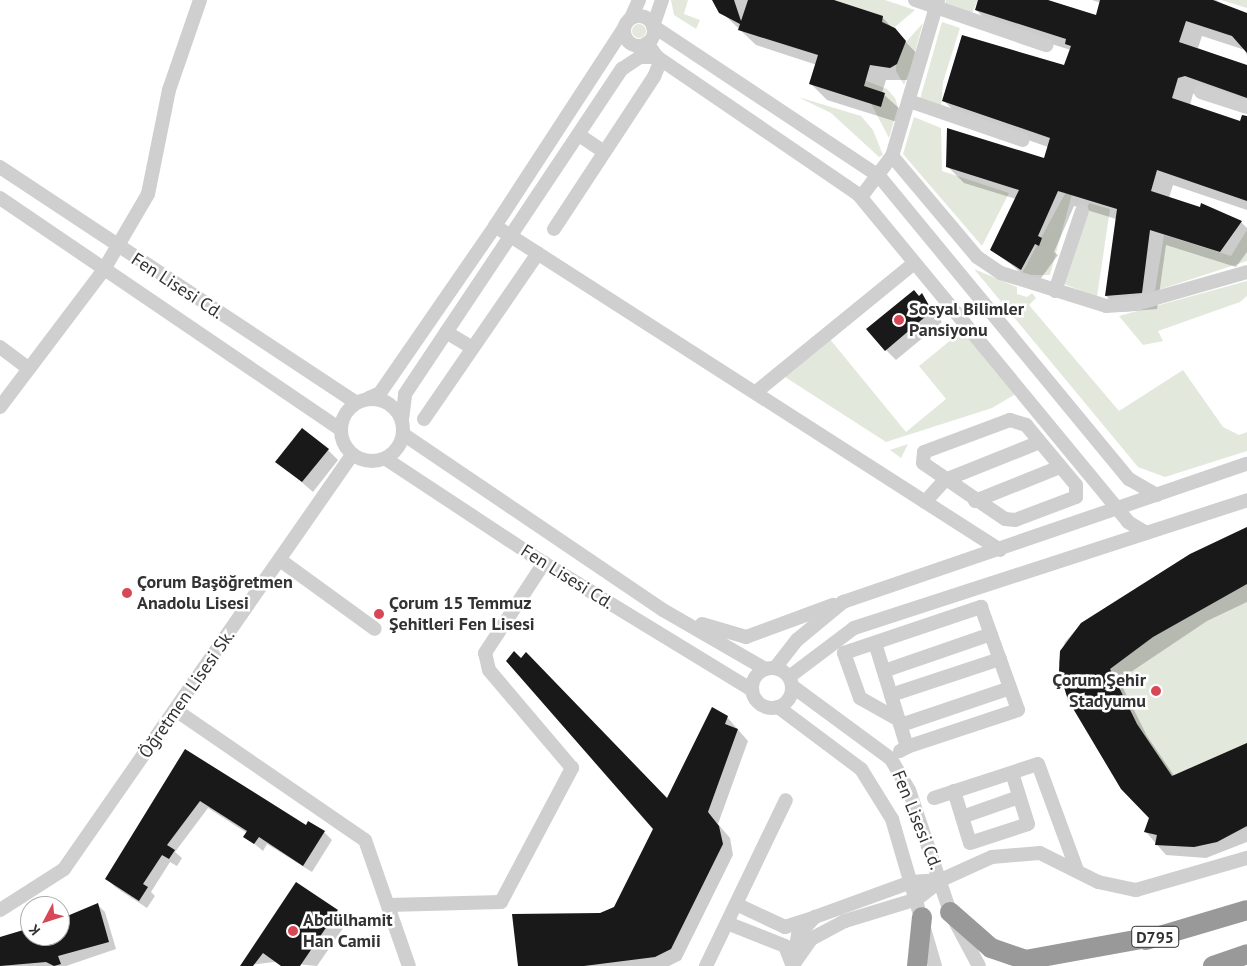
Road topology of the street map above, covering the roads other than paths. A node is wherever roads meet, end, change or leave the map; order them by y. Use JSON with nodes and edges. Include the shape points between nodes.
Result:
{"nodes":[{"id":1,"x":200,"y":0,"type":"edge"},
{"id":2,"x":639,"y":0,"type":"edge"},
{"id":3,"x":662,"y":0,"type":"edge"},
{"id":4,"x":915,"y":0,"type":"edge"},
{"id":5,"x":937,"y":3,"type":"edge"},
{"id":6,"x":628,"y":23,"type":"junction"},
{"id":7,"x":653,"y":26,"type":"junction"},
{"id":8,"x":644,"y":44,"type":"junction"},
{"id":9,"x":1046,"y":44,"type":"dead end"},
{"id":10,"x":659,"y":59,"type":"junction"},
{"id":11,"x":633,"y":60,"type":"junction"},
{"id":12,"x":1201,"y":92,"type":"dead end"},
{"id":13,"x":909,"y":101,"type":"junction"},
{"id":14,"x":1247,"y":107,"type":"edge"},
{"id":15,"x":578,"y":135,"type":"junction"},
{"id":16,"x":1023,"y":140,"type":"dead end"},
{"id":17,"x":604,"y":152,"type":"junction"},
{"id":18,"x":892,"y":156,"type":"junction"},
{"id":19,"x":0,"y":167,"type":"edge"},
{"id":20,"x":879,"y":176,"type":"junction"},
{"id":21,"x":861,"y":197,"type":"junction"},
{"id":22,"x":0,"y":198,"type":"edge"},
{"id":23,"x":1082,"y":212,"type":"dead end"},
{"id":24,"x":495,"y":226,"type":"junction"},
{"id":25,"x":554,"y":228,"type":"dead end"},
{"id":26,"x":511,"y":235,"type":"junction"},
{"id":27,"x":119,"y":248,"type":"junction"},
{"id":28,"x":538,"y":253,"type":"junction"},
{"id":29,"x":914,"y":262,"type":"junction"},
{"id":30,"x":103,"y":271,"type":"junction"},
{"id":31,"x":1247,"y":272,"type":"edge"},
{"id":32,"x":1055,"y":291,"type":"junction"},
{"id":33,"x":446,"y":332,"type":"junction"},
{"id":34,"x":0,"y":347,"type":"edge"},
{"id":35,"x":473,"y":348,"type":"junction"},
{"id":36,"x":29,"y":369,"type":"junction"},
{"id":37,"x":756,"y":392,"type":"junction"},
{"id":38,"x":362,"y":401,"type":"junction"},
{"id":39,"x":0,"y":407,"type":"edge"},
{"id":40,"x":424,"y":419,"type":"dead end"},
{"id":41,"x":403,"y":427,"type":"junction"},
{"id":42,"x":340,"y":429,"type":"junction"},
{"id":43,"x":1040,"y":442,"type":"junction"},
{"id":44,"x":352,"y":455,"type":"junction"},
{"id":45,"x":386,"y":458,"type":"junction"},
{"id":46,"x":1247,"y":464,"type":"edge"},
{"id":47,"x":1060,"y":467,"type":"junction"},
{"id":48,"x":1123,"y":472,"type":"junction"},
{"id":49,"x":945,"y":480,"type":"junction"},
{"id":50,"x":1108,"y":492,"type":"junction"},
{"id":51,"x":1157,"y":495,"type":"junction"},
{"id":52,"x":1247,"y":500,"type":"edge"},
{"id":53,"x":975,"y":501,"type":"junction"},
{"id":54,"x":925,"y":502,"type":"junction"},
{"id":55,"x":1119,"y":511,"type":"junction"},
{"id":56,"x":1146,"y":533,"type":"junction"},
{"id":57,"x":1000,"y":550,"type":"junction"},
{"id":58,"x":280,"y":560,"type":"junction"},
{"id":59,"x":544,"y":563,"type":"junction"},
{"id":60,"x":843,"y":602,"type":"junction"},
{"id":61,"x":663,"y":610,"type":"junction"},
{"id":62,"x":375,"y":629,"type":"dead end"},
{"id":63,"x":991,"y":634,"type":"junction"},
{"id":64,"x":875,"y":643,"type":"junction"},
{"id":65,"x":1000,"y":659,"type":"junction"},
{"id":66,"x":770,"y":668,"type":"junction"},
{"id":67,"x":884,"y":671,"type":"junction"},
{"id":68,"x":791,"y":682,"type":"junction"},
{"id":69,"x":1010,"y":688,"type":"junction"},
{"id":70,"x":752,"y":690,"type":"junction"},
{"id":71,"x":891,"y":695,"type":"junction"},
{"id":72,"x":778,"y":707,"type":"junction"},
{"id":73,"x":177,"y":711,"type":"junction"},
{"id":74,"x":900,"y":723,"type":"junction"},
{"id":75,"x":907,"y":747,"type":"junction"},
{"id":76,"x":888,"y":756,"type":"junction"},
{"id":77,"x":1012,"y":772,"type":"junction"},
{"id":78,"x":954,"y":791,"type":"junction"},
{"id":79,"x":1019,"y":797,"type":"junction"},
{"id":80,"x":934,"y":798,"type":"dead end"},
{"id":81,"x":786,"y":800,"type":"dead end"},
{"id":82,"x":962,"y":817,"type":"junction"},
{"id":83,"x":1247,"y":858,"type":"edge"},
{"id":84,"x":1077,"y":870,"type":"junction"},
{"id":85,"x":941,"y":880,"type":"junction"},
{"id":86,"x":911,"y":882,"type":"junction"},
{"id":87,"x":736,"y":904,"type":"junction"},
{"id":88,"x":389,"y":905,"type":"junction"},
{"id":89,"x":920,"y":908,"type":"junction"},
{"id":90,"x":0,"y":910,"type":"edge"},
{"id":91,"x":1247,"y":910,"type":"edge"},
{"id":92,"x":950,"y":912,"type":"junction"},
{"id":93,"x":815,"y":917,"type":"junction"},
{"id":94,"x":727,"y":923,"type":"junction"},
{"id":95,"x":1157,"y":936,"type":"junction"},
{"id":96,"x":1247,"y":954,"type":"edge"},
{"id":97,"x":793,"y":965,"type":"edge"},
{"id":98,"x":409,"y":966,"type":"edge"},
{"id":99,"x":706,"y":966,"type":"edge"},
{"id":100,"x":917,"y":966,"type":"edge"},
{"id":101,"x":936,"y":966,"type":"edge"},
{"id":102,"x":979,"y":966,"type":"edge"},
{"id":103,"x":1062,"y":966,"type":"edge"},
{"id":104,"x":1213,"y":966,"type":"edge"}],
"edges":[{"from":1,"to":27,"type":"street","via":[[169,90],[148,194]]},
{"from":2,"to":6,"type":"street"},
{"from":3,"to":7,"type":"street"},
{"from":4,"to":5,"type":"street"},
{"from":5,"to":9,"type":"street"},
{"from":5,"to":13,"type":"street"},
{"from":6,"to":7,"type":"street","via":[[643,17]]},
{"from":6,"to":8,"type":"street","via":[[629,42]]},
{"from":6,"to":24,"type":"street"},
{"from":7,"to":8,"type":"street"},
{"from":7,"to":20,"type":"street"},
{"from":8,"to":10,"type":"street"},
{"from":8,"to":11,"type":"street"},
{"from":10,"to":11,"type":"street"},
{"from":10,"to":17,"type":"street"},
{"from":10,"to":21,"type":"street"},
{"from":11,"to":15,"type":"street","via":[[622,70]]},
{"from":12,"to":14,"type":"street"},
{"from":13,"to":16,"type":"street"},
{"from":13,"to":18,"type":"street"},
{"from":15,"to":17,"type":"street"},
{"from":15,"to":26,"type":"street"},
{"from":17,"to":25,"type":"street"},
{"from":18,"to":20,"type":"street"},
{"from":18,"to":32,"type":"street","via":[[976,257],[1002,273]]},
{"from":19,"to":27,"type":"street","name":"Fen Lisesi Cd."},
{"from":20,"to":21,"type":"street"},
{"from":20,"to":48,"type":"street"},
{"from":21,"to":29,"type":"street"},
{"from":22,"to":30,"type":"street","name":"Fen Lisesi Cd."},
{"from":23,"to":32,"type":"street"},
{"from":24,"to":26,"type":"street"},
{"from":24,"to":38,"type":"street","via":[[380,393]]},
{"from":26,"to":28,"type":"street"},
{"from":26,"to":33,"type":"street"},
{"from":27,"to":30,"type":"street"},
{"from":27,"to":38,"type":"street","name":"Fen Lisesi Cd."},
{"from":28,"to":35,"type":"street"},
{"from":28,"to":37,"type":"street"},
{"from":29,"to":37,"type":"street"},
{"from":29,"to":50,"type":"street"},
{"from":30,"to":36,"type":"street"},
{"from":30,"to":42,"type":"street","name":"Fen Lisesi Cd."},
{"from":31,"to":32,"type":"street","via":[[1118,306]]},
{"from":33,"to":35,"type":"street"},
{"from":33,"to":41,"type":"street","via":[[405,394]]},
{"from":34,"to":36,"type":"street"},
{"from":35,"to":40,"type":"street"},
{"from":36,"to":39,"type":"street"},
{"from":37,"to":54,"type":"street"},
{"from":38,"to":41,"type":"street","via":[[389,404]]},
{"from":38,"to":42,"type":"street","via":[[345,414]]},
{"from":41,"to":45,"type":"street","via":[[398,448]]},
{"from":41,"to":61,"type":"street","name":"Fen Lisesi Cd."},
{"from":42,"to":44,"type":"street"},
{"from":43,"to":47,"type":"street"},
{"from":43,"to":49,"type":"street"},
{"from":43,"to":49,"type":"street","via":[[1026,425],[1010,420],[924,452],[923,463]]},
{"from":44,"to":45,"type":"street","via":[[373,462]]},
{"from":44,"to":58,"type":"street","name":"Öğretmen Lisesi Sk."},
{"from":45,"to":59,"type":"street","name":"Fen Lisesi Cd."},
{"from":46,"to":51,"type":"street"},
{"from":47,"to":53,"type":"street"},
{"from":47,"to":53,"type":"street","via":[[1076,485],[1076,497],[1015,520],[999,517]]},
{"from":48,"to":50,"type":"street","via":[[1119,488]]},
{"from":48,"to":51,"type":"street"},
{"from":49,"to":53,"type":"street"},
{"from":49,"to":54,"type":"street"},
{"from":50,"to":55,"type":"street"},
{"from":51,"to":55,"type":"street"},
{"from":52,"to":56,"type":"street"},
{"from":54,"to":57,"type":"street"},
{"from":55,"to":56,"type":"street"},
{"from":55,"to":57,"type":"street"},
{"from":56,"to":68,"type":"street","via":[[854,628]]},
{"from":57,"to":60,"type":"street"},
{"from":58,"to":62,"type":"street"},
{"from":58,"to":73,"type":"street","name":"Öğretmen Lisesi Sk."},
{"from":59,"to":70,"type":"street","name":"Fen Lisesi Cd."},
{"from":59,"to":88,"type":"street","via":[[485,653],[488,670],[572,768],[501,902]]},
{"from":60,"to":61,"type":"street","via":[[746,637]]},
{"from":60,"to":66,"type":"street","via":[[797,640]]},
{"from":61,"to":66,"type":"street","name":"Fen Lisesi Cd."},
{"from":63,"to":64,"type":"street","via":[[981,607]]},
{"from":63,"to":65,"type":"street"},
{"from":63,"to":67,"type":"street"},
{"from":64,"to":67,"type":"street"},
{"from":64,"to":74,"type":"street","via":[[844,654],[860,698]]},
{"from":65,"to":69,"type":"street"},
{"from":65,"to":71,"type":"street"},
{"from":66,"to":68,"type":"street"},
{"from":66,"to":70,"type":"street","via":[[755,677]]},
{"from":67,"to":71,"type":"street"},
{"from":68,"to":72,"type":"street","via":[[789,699]]},
{"from":68,"to":76,"type":"street","name":"Fen Lisesi Cd."},
{"from":69,"to":74,"type":"street"},
{"from":69,"to":75,"type":"street","via":[[1018,710]]},
{"from":70,"to":72,"type":"street","via":[[761,705]]},
{"from":71,"to":74,"type":"street"},
{"from":72,"to":86,"type":"street","name":"Fen Lisesi Cd.","via":[[861,769],[892,819]]},
{"from":73,"to":88,"type":"street","via":[[365,840]]},
{"from":73,"to":90,"type":"street","name":"Öğretmen Lisesi Sk.","via":[[64,869]]},
{"from":74,"to":75,"type":"street"},
{"from":75,"to":76,"type":"street"},
{"from":76,"to":85,"type":"street","name":"Fen Lisesi Cd.","via":[[909,790]]},
{"from":77,"to":78,"type":"street"},
{"from":77,"to":79,"type":"street"},
{"from":77,"to":84,"type":"street","via":[[1038,764]]},
{"from":78,"to":80,"type":"street"},
{"from":78,"to":82,"type":"street"},
{"from":79,"to":82,"type":"street"},
{"from":79,"to":82,"type":"street","via":[[1028,824],[970,843]]},
{"from":81,"to":87,"type":"street"},
{"from":83,"to":84,"type":"street","via":[[1136,890],[1112,886]]},
{"from":84,"to":85,"type":"street","via":[[1054,857],[1026,852],[992,857]]},
{"from":85,"to":86,"type":"street"},
{"from":85,"to":89,"type":"street"},
{"from":85,"to":92,"type":"street","name":"Fen Lisesi Cd."},
{"from":86,"to":89,"type":"street","name":"Fen Lisesi Cd."},
{"from":86,"to":93,"type":"street"},
{"from":87,"to":93,"type":"street","via":[[785,927]]},
{"from":87,"to":94,"type":"street"},
{"from":88,"to":98,"type":"street"},
{"from":89,"to":97,"type":"street","via":[[845,921],[811,939]]},
{"from":89,"to":100,"type":"highway"},
{"from":89,"to":101,"type":"street","name":"Fen Lisesi Cd."},
{"from":91,"to":95,"type":"highway","number":"D795"},
{"from":92,"to":95,"type":"highway","via":[[991,948],[1025,960]]},
{"from":92,"to":102,"type":"street","name":"Fen Lisesi Cd."},
{"from":93,"to":97,"type":"street","via":[[798,934]]},
{"from":94,"to":97,"type":"street","via":[[786,946]]},
{"from":94,"to":99,"type":"street"},
{"from":95,"to":103,"type":"highway","number":"D795"},
{"from":96,"to":104,"type":"highway"}]}
